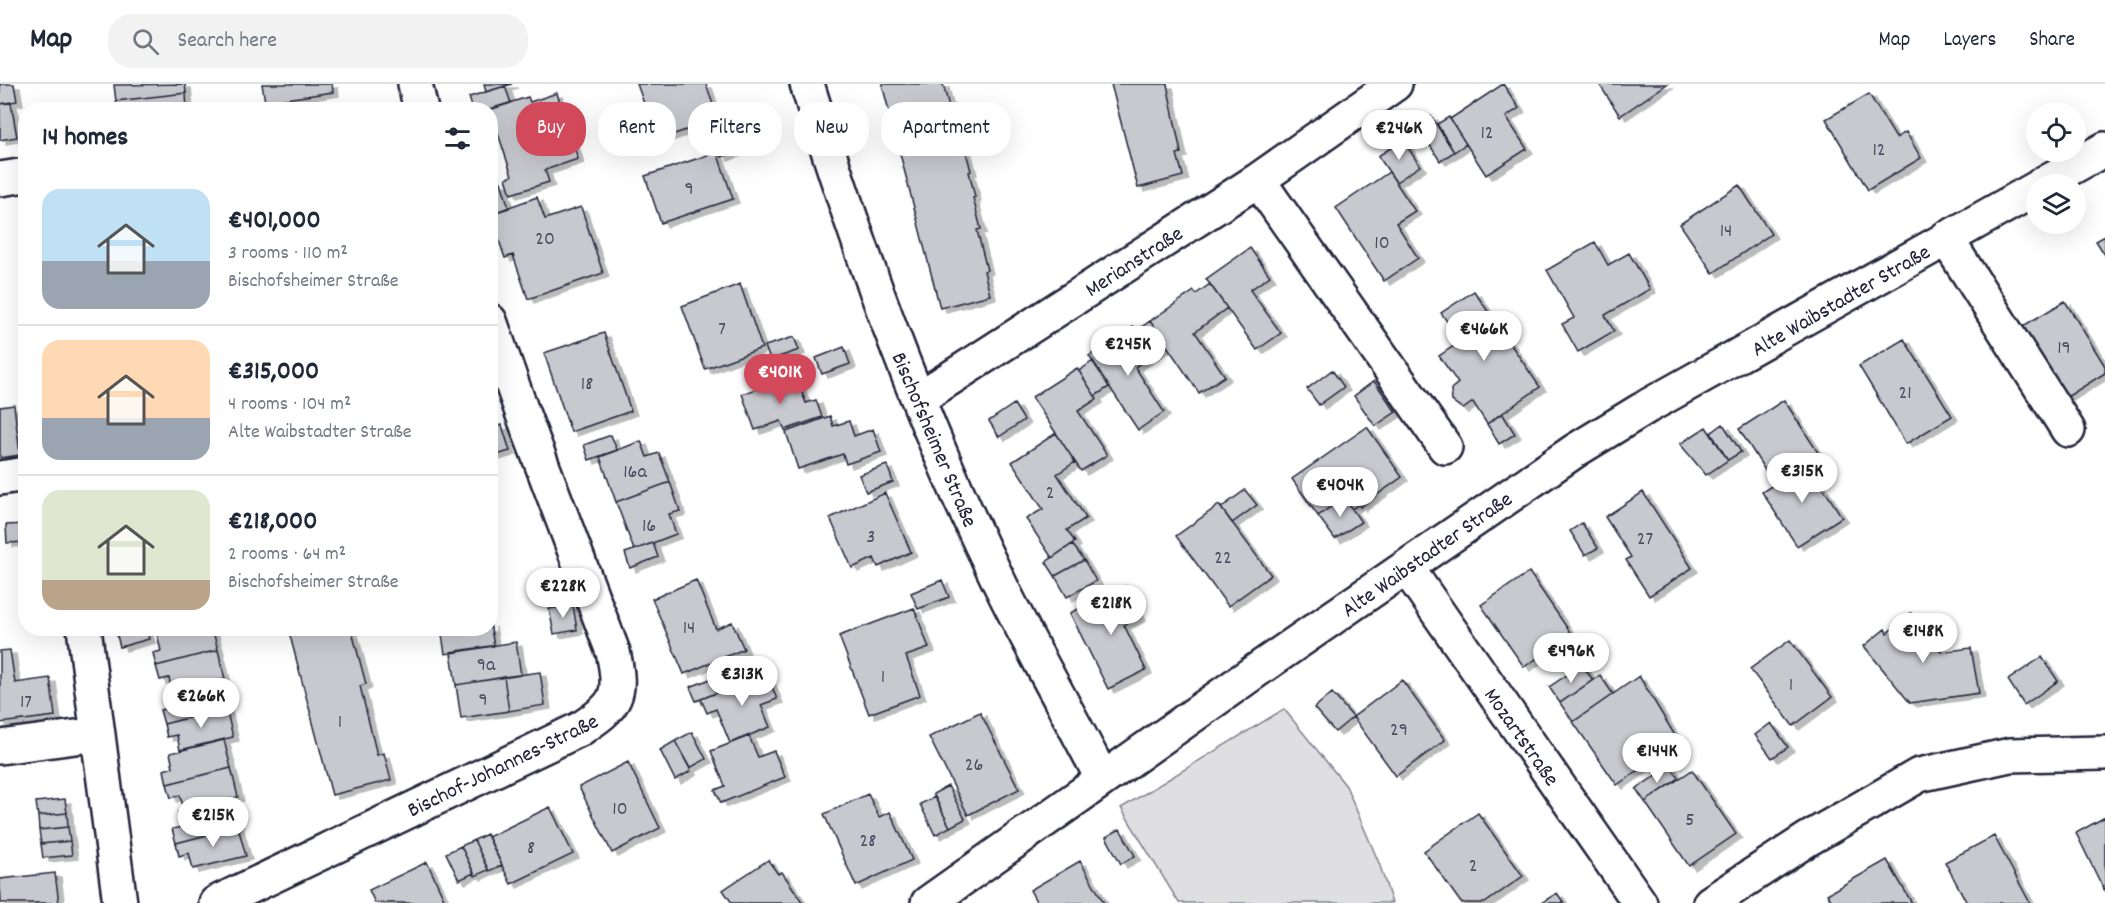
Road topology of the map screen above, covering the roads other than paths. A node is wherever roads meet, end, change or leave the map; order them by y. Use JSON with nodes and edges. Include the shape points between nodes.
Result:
{"nodes":[{"id":1,"x":416,"y":84,"type":"edge"},
{"id":2,"x":807,"y":84,"type":"edge"},
{"id":3,"x":1395,"y":84,"type":"edge"},
{"id":4,"x":419,"y":102,"type":"edge"},
{"id":5,"x":2105,"y":149,"type":"edge"},
{"id":6,"x":2060,"y":174,"type":"edge"},
{"id":7,"x":18,"y":176,"type":"edge"},
{"id":8,"x":0,"y":179,"type":"edge"},
{"id":9,"x":1258,"y":180,"type":"junction"},
{"id":10,"x":2026,"y":194,"type":"edge"},
{"id":11,"x":1946,"y":238,"type":"junction"},
{"id":12,"x":498,"y":344,"type":"edge"},
{"id":13,"x":918,"y":399,"type":"junction"},
{"id":14,"x":2068,"y":430,"type":"dead end"},
{"id":15,"x":1446,"y":447,"type":"dead end"},
{"id":16,"x":18,"y":475,"type":"edge"},
{"id":17,"x":0,"y":477,"type":"edge"},
{"id":18,"x":1407,"y":568,"type":"junction"},
{"id":19,"x":85,"y":636,"type":"edge"},
{"id":20,"x":98,"y":734,"type":"junction"},
{"id":21,"x":0,"y":747,"type":"edge"},
{"id":22,"x":2105,"y":753,"type":"edge"},
{"id":23,"x":1102,"y":778,"type":"junction"},
{"id":24,"x":966,"y":893,"type":"edge"},
{"id":25,"x":120,"y":903,"type":"edge"},
{"id":26,"x":216,"y":903,"type":"edge"},
{"id":27,"x":928,"y":903,"type":"edge"},
{"id":28,"x":1640,"y":903,"type":"edge"},
{"id":29,"x":1710,"y":903,"type":"edge"}],
"edges":[{"from":1,"to":4,"type":"street"},
{"from":2,"to":13,"type":"street","name":"Bischofsheimer Straße","via":[[877,298]]},
{"from":3,"to":9,"type":"street","name":"Merianstraße"},
{"from":5,"to":6,"type":"street"},
{"from":7,"to":8,"type":"street"},
{"from":9,"to":13,"type":"street","name":"Merianstraße"},
{"from":9,"to":15,"type":"street"},
{"from":10,"to":11,"type":"street","name":"Alte Waibstadter Straße"},
{"from":11,"to":14,"type":"street","name":"Alte Waibstadter Straße"},
{"from":11,"to":18,"type":"street","name":"Alte Waibstadter Straße","via":[[1648,406],[1488,509]]},
{"from":12,"to":26,"type":"street","name":"Bischof-Johannes-Straße","via":[[613,652],[619,678],[616,695],[606,712],[580,729]]},
{"from":13,"to":23,"type":"street","name":"Bischofsheimer Straße","via":[[1001,585]]},
{"from":16,"to":17,"type":"street"},
{"from":18,"to":23,"type":"street","name":"Alte Waibstadter Straße"},
{"from":18,"to":28,"type":"street","name":"Mozartstraße"},
{"from":19,"to":20,"type":"street"},
{"from":20,"to":21,"type":"street"},
{"from":20,"to":25,"type":"street"},
{"from":22,"to":29,"type":"street","via":[[2010,755],[1919,775]]},
{"from":23,"to":24,"type":"street","name":"Alte Waibstadter Straße"},
{"from":24,"to":27,"type":"street","name":"Alte Waibstadter Straße"}]}
